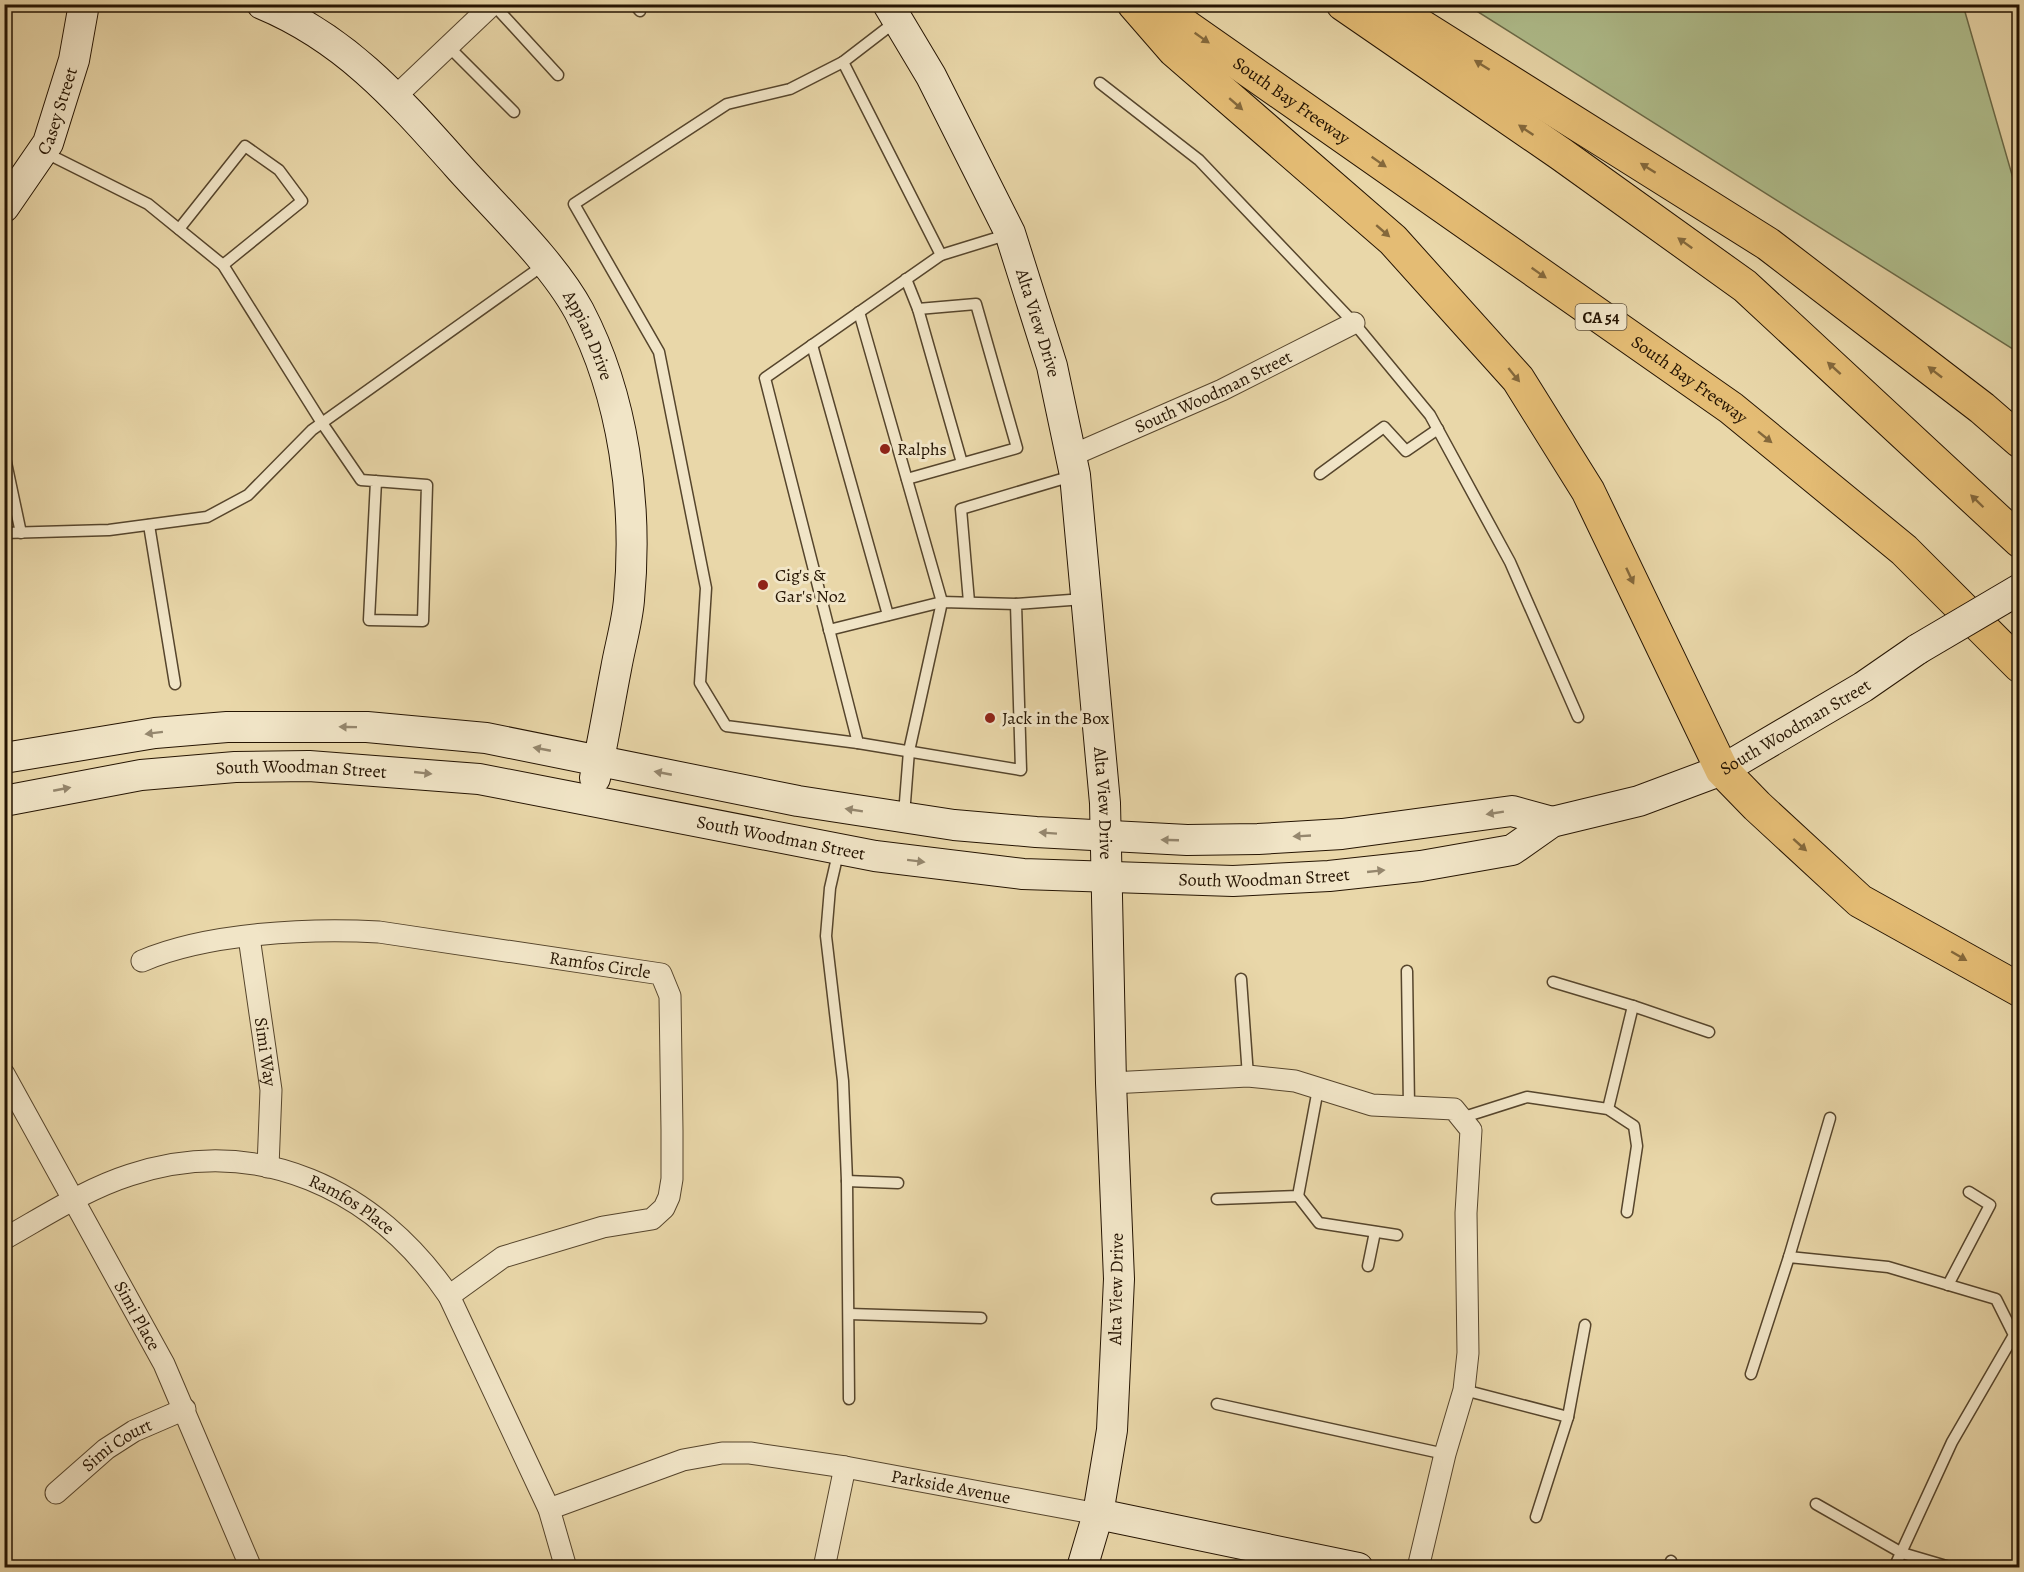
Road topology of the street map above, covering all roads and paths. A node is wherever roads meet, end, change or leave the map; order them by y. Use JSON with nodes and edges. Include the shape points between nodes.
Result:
{"nodes":[{"id":1,"x":84,"y":4,"type":"edge"},
{"id":2,"x":262,"y":4,"type":"edge"},
{"id":3,"x":493,"y":4,"type":"edge"},
{"id":4,"x":1134,"y":4,"type":"edge"},
{"id":5,"x":1154,"y":4,"type":"edge"},
{"id":6,"x":1343,"y":4,"type":"edge"},
{"id":7,"x":1386,"y":4,"type":"edge"},
{"id":8,"x":893,"y":12,"type":"edge"},
{"id":9,"x":448,"y":46,"type":"junction"},
{"id":10,"x":843,"y":62,"type":"junction"},
{"id":11,"x":558,"y":75,"type":"dead end"},
{"id":12,"x":1100,"y":83,"type":"dead end"},
{"id":13,"x":396,"y":96,"type":"junction"},
{"id":14,"x":514,"y":112,"type":"dead end"},
{"id":15,"x":43,"y":152,"type":"junction"},
{"id":16,"x":4,"y":207,"type":"edge"},
{"id":17,"x":179,"y":229,"type":"junction"},
{"id":18,"x":1010,"y":233,"type":"junction"},
{"id":19,"x":941,"y":255,"type":"junction"},
{"id":20,"x":545,"y":264,"type":"junction"},
{"id":21,"x":223,"y":265,"type":"junction"},
{"id":22,"x":906,"y":279,"type":"junction"},
{"id":23,"x":918,"y":309,"type":"junction"},
{"id":24,"x":859,"y":312,"type":"junction"},
{"id":25,"x":1354,"y":323,"type":"junction"},
{"id":26,"x":812,"y":345,"type":"junction"},
{"id":27,"x":322,"y":423,"type":"junction"},
{"id":28,"x":1438,"y":429,"type":"junction"},
{"id":29,"x":2019,"y":441,"type":"edge"},
{"id":30,"x":4,"y":453,"type":"edge"},
{"id":31,"x":962,"y":463,"type":"junction"},
{"id":32,"x":1074,"y":465,"type":"junction"},
{"id":33,"x":1320,"y":474,"type":"dead end"},
{"id":34,"x":907,"y":479,"type":"junction"},
{"id":35,"x":376,"y":481,"type":"junction"},
{"id":36,"x":149,"y":525,"type":"junction"},
{"id":37,"x":4,"y":533,"type":"edge"},
{"id":38,"x":21,"y":533,"type":"junction"},
{"id":39,"x":2019,"y":541,"type":"edge"},
{"id":40,"x":2019,"y":589,"type":"edge"},
{"id":41,"x":1088,"y":599,"type":"junction"},
{"id":42,"x":942,"y":602,"type":"junction"},
{"id":43,"x":969,"y":602,"type":"junction"},
{"id":44,"x":1016,"y":604,"type":"junction"},
{"id":45,"x":888,"y":615,"type":"junction"},
{"id":46,"x":829,"y":630,"type":"junction"},
{"id":47,"x":2019,"y":666,"type":"edge"},
{"id":48,"x":175,"y":684,"type":"dead end"},
{"id":49,"x":1578,"y":717,"type":"dead end"},
{"id":50,"x":858,"y":742,"type":"junction"},
{"id":51,"x":909,"y":751,"type":"junction"},
{"id":52,"x":4,"y":758,"type":"edge"},
{"id":53,"x":599,"y":760,"type":"junction"},
{"id":54,"x":1722,"y":770,"type":"junction"},
{"id":55,"x":590,"y":799,"type":"junction"},
{"id":56,"x":4,"y":801,"type":"edge"},
{"id":57,"x":903,"y":818,"type":"junction"},
{"id":58,"x":1552,"y":822,"type":"junction"},
{"id":59,"x":1106,"y":838,"type":"junction"},
{"id":60,"x":839,"y":849,"type":"junction"},
{"id":61,"x":1108,"y":879,"type":"junction"},
{"id":62,"x":249,"y":937,"type":"junction"},
{"id":63,"x":142,"y":961,"type":"dead end"},
{"id":64,"x":1407,"y":971,"type":"dead end"},
{"id":65,"x":1241,"y":979,"type":"dead end"},
{"id":66,"x":1553,"y":982,"type":"dead end"},
{"id":67,"x":2019,"y":990,"type":"edge"},
{"id":68,"x":1634,"y":1006,"type":"junction"},
{"id":69,"x":1709,"y":1032,"type":"dead end"},
{"id":70,"x":4,"y":1074,"type":"edge"},
{"id":71,"x":1248,"y":1076,"type":"junction"},
{"id":72,"x":1111,"y":1083,"type":"junction"},
{"id":73,"x":1318,"y":1089,"type":"junction"},
{"id":74,"x":1409,"y":1106,"type":"junction"},
{"id":75,"x":1608,"y":1109,"type":"junction"},
{"id":76,"x":1461,"y":1118,"type":"junction"},
{"id":77,"x":1830,"y":1118,"type":"dead end"},
{"id":78,"x":268,"y":1167,"type":"junction"},
{"id":79,"x":848,"y":1181,"type":"junction"},
{"id":80,"x":898,"y":1183,"type":"dead end"},
{"id":81,"x":1968,"y":1192,"type":"dead end"},
{"id":82,"x":1298,"y":1196,"type":"junction"},
{"id":83,"x":1217,"y":1198,"type":"dead end"},
{"id":84,"x":75,"y":1200,"type":"junction"},
{"id":85,"x":1627,"y":1212,"type":"dead end"},
{"id":86,"x":1374,"y":1232,"type":"junction"},
{"id":87,"x":1397,"y":1235,"type":"dead end"},
{"id":88,"x":4,"y":1239,"type":"edge"},
{"id":89,"x":1789,"y":1257,"type":"junction"},
{"id":90,"x":1368,"y":1266,"type":"dead end"},
{"id":91,"x":1948,"y":1285,"type":"junction"},
{"id":92,"x":449,"y":1296,"type":"junction"},
{"id":93,"x":849,"y":1314,"type":"junction"},
{"id":94,"x":981,"y":1318,"type":"dead end"},
{"id":95,"x":1585,"y":1325,"type":"dead end"},
{"id":96,"x":2017,"y":1336,"type":"edge"},
{"id":97,"x":1751,"y":1374,"type":"dead end"},
{"id":98,"x":1464,"y":1390,"type":"junction"},
{"id":99,"x":849,"y":1399,"type":"dead end"},
{"id":100,"x":1217,"y":1404,"type":"dead end"},
{"id":101,"x":185,"y":1409,"type":"junction"},
{"id":102,"x":1568,"y":1417,"type":"junction"},
{"id":103,"x":1445,"y":1454,"type":"junction"},
{"id":104,"x":845,"y":1467,"type":"junction"},
{"id":105,"x":56,"y":1493,"type":"dead end"},
{"id":106,"x":1816,"y":1504,"type":"dead end"},
{"id":107,"x":549,"y":1509,"type":"junction"},
{"id":108,"x":1098,"y":1514,"type":"junction"},
{"id":109,"x":1536,"y":1517,"type":"dead end"},
{"id":110,"x":1902,"y":1553,"type":"junction"},
{"id":111,"x":251,"y":1568,"type":"edge"},
{"id":112,"x":566,"y":1568,"type":"edge"},
{"id":113,"x":824,"y":1568,"type":"edge"},
{"id":114,"x":1082,"y":1568,"type":"edge"},
{"id":115,"x":1358,"y":1568,"type":"edge"},
{"id":116,"x":1418,"y":1568,"type":"edge"},
{"id":117,"x":1894,"y":1568,"type":"edge"},
{"id":118,"x":1953,"y":1568,"type":"edge"}],
"edges":[{"from":1,"to":15,"type":"main road","name":"Casey Street","via":[[74,60]]},
{"from":2,"to":13,"type":"main road","name":"Appian Drive","via":[[340,47]]},
{"from":3,"to":9,"type":"street"},
{"from":3,"to":11,"type":"lane"},
{"from":4,"to":54,"type":"highway","one_way":true,"via":[[1174,50],[1393,240],[1518,379],[1588,491]]},
{"from":5,"to":47,"type":"highway","name":"South Bay Freeway","number":"CA 54","one_way":true,"via":[[1731,408],[1904,550]]},
{"from":39,"to":6,"type":"highway","one_way":true,"via":[[1745,286]]},
{"from":29,"to":7,"type":"highway","one_way":true,"via":[[1982,408],[1768,244]]},
{"from":8,"to":10,"type":"lane"},
{"from":8,"to":18,"type":"main road","name":"Alta View Drive","via":[[931,76]]},
{"from":9,"to":13,"type":"street"},
{"from":9,"to":14,"type":"lane"},
{"from":10,"to":19,"type":"lane"},
{"from":10,"to":50,"type":"lane","via":[[790,89],[727,104],[574,204],[659,352],[706,588],[700,683],[726,726]]},
{"from":12,"to":25,"type":"lane","via":[[1199,160]]},
{"from":13,"to":20,"type":"main road","name":"Appian Drive"},
{"from":15,"to":16,"type":"main road","name":"Casey Street"},
{"from":15,"to":17,"type":"lane","via":[[148,204]]},
{"from":17,"to":21,"type":"lane"},
{"from":17,"to":21,"type":"lane","via":[[245,146],[279,170],[303,201]]},
{"from":18,"to":19,"type":"lane"},
{"from":18,"to":32,"type":"main road","name":"Alta View Drive","via":[[1052,366]]},
{"from":19,"to":22,"type":"lane"},
{"from":20,"to":27,"type":"lane"},
{"from":20,"to":53,"type":"main road","name":"Appian Drive","via":[[578,309],[600,363],[618,425],[630,496],[629,603]]},
{"from":21,"to":27,"type":"lane"},
{"from":22,"to":23,"type":"lane"},
{"from":22,"to":24,"type":"lane"},
{"from":23,"to":31,"type":"lane"},
{"from":23,"to":31,"type":"lane","via":[[976,304],[1017,447]]},
{"from":24,"to":26,"type":"lane"},
{"from":24,"to":34,"type":"lane"},
{"from":25,"to":28,"type":"lane"},
{"from":25,"to":32,"type":"street","name":"South Woodman Street"},
{"from":26,"to":45,"type":"lane"},
{"from":26,"to":46,"type":"lane","via":[[765,378]]},
{"from":27,"to":35,"type":"lane","via":[[361,480]]},
{"from":27,"to":36,"type":"lane","via":[[248,495],[207,517]]},
{"from":28,"to":33,"type":"lane","via":[[1406,451],[1384,427]]},
{"from":28,"to":49,"type":"lane","via":[[1510,562]]},
{"from":30,"to":38,"type":"lane"},
{"from":31,"to":34,"type":"lane"},
{"from":32,"to":41,"type":"main road","name":"Alta View Drive"},
{"from":32,"to":43,"type":"lane","via":[[961,509]]},
{"from":34,"to":42,"type":"lane"},
{"from":35,"to":35,"type":"lane","via":[[369,620],[423,621],[427,485]]},
{"from":36,"to":38,"type":"lane"},
{"from":36,"to":48,"type":"lane"},
{"from":37,"to":38,"type":"lane"},
{"from":40,"to":54,"type":"main road","name":"South Woodman Street","bridge":true},
{"from":41,"to":44,"type":"lane"},
{"from":41,"to":59,"type":"main road","name":"Alta View Drive"},
{"from":42,"to":43,"type":"lane"},
{"from":42,"to":45,"type":"lane"},
{"from":42,"to":51,"type":"lane"},
{"from":43,"to":44,"type":"lane"},
{"from":44,"to":51,"type":"lane","via":[[1022,770]]},
{"from":45,"to":46,"type":"lane"},
{"from":46,"to":50,"type":"lane"},
{"from":50,"to":51,"type":"lane"},
{"from":51,"to":57,"type":"lane"},
{"from":53,"to":52,"type":"main road","name":"South Woodman Street","one_way":true,"via":[[428,731],[297,726],[155,733]]},
{"from":53,"to":55,"type":"main road","name":"Appian Drive"},
{"from":57,"to":53,"type":"main road","name":"South Woodman Street","one_way":true},
{"from":54,"to":58,"type":"main road","name":"South Woodman Street","via":[[1639,801]]},
{"from":54,"to":67,"type":"highway","one_way":true,"via":[[1860,901]]},
{"from":56,"to":55,"type":"main road","name":"South Woodman Street","one_way":true,"via":[[141,775],[309,766],[479,779]]},
{"from":55,"to":60,"type":"main road","name":"South Woodman Street"},
{"from":59,"to":57,"type":"main road","name":"South Woodman Street","one_way":true},
{"from":58,"to":59,"type":"main road","name":"South Woodman Street","one_way":true,"via":[[1512,811],[1342,834],[1197,840]]},
{"from":61,"to":58,"type":"main road","name":"South Woodman Street","one_way":true,"via":[[1233,881],[1421,866],[1512,850]]},
{"from":59,"to":61,"type":"main road","name":"Alta View Drive"},
{"from":60,"to":61,"type":"main road","name":"South Woodman Street","one_way":true,"via":[[1023,874]]},
{"from":60,"to":79,"type":"lane","via":[[830,888],[826,936],[843,1081]]},
{"from":61,"to":72,"type":"main road","name":"Alta View Drive"},
{"from":62,"to":63,"type":"street","name":"Ramfos Circle","via":[[167,950]]},
{"from":62,"to":78,"type":"street","name":"Simi Way","via":[[271,1090]]},
{"from":62,"to":92,"type":"street","name":"Ramfos Circle","via":[[333,929],[380,932],[661,974],[669,996],[672,1130],[672,1179],[664,1208],[652,1219],[603,1227],[503,1257]]},
{"from":64,"to":74,"type":"lane"},
{"from":65,"to":71,"type":"lane"},
{"from":66,"to":68,"type":"lane"},
{"from":68,"to":69,"type":"lane"},
{"from":68,"to":75,"type":"lane"},
{"from":70,"to":84,"type":"street","name":"Simi Place"},
{"from":71,"to":72,"type":"street"},
{"from":71,"to":73,"type":"street","via":[[1295,1081]]},
{"from":72,"to":108,"type":"main road","name":"Alta View Drive","via":[[1119,1279],[1112,1430]]},
{"from":73,"to":74,"type":"street","via":[[1372,1106]]},
{"from":73,"to":82,"type":"lane"},
{"from":74,"to":76,"type":"street","via":[[1454,1109]]},
{"from":75,"to":76,"type":"lane","via":[[1527,1097]]},
{"from":75,"to":85,"type":"lane","via":[[1634,1126],[1637,1146]]},
{"from":76,"to":98,"type":"street","via":[[1471,1130],[1466,1213],[1468,1353]]},
{"from":77,"to":89,"type":"lane"},
{"from":78,"to":84,"type":"street","name":"Ramfos Place","via":[[213,1162],[157,1168],[104,1185]]},
{"from":78,"to":92,"type":"street","name":"Ramfos Place","via":[[317,1182],[379,1218],[415,1250]]},
{"from":79,"to":80,"type":"lane"},
{"from":79,"to":93,"type":"lane"},
{"from":81,"to":91,"type":"lane","via":[[1990,1205]]},
{"from":82,"to":83,"type":"lane"},
{"from":82,"to":86,"type":"lane","via":[[1318,1223]]},
{"from":84,"to":88,"type":"street","name":"Ramfos Place"},
{"from":84,"to":101,"type":"street","name":"Simi Place"},
{"from":86,"to":87,"type":"lane"},
{"from":86,"to":90,"type":"lane"},
{"from":89,"to":91,"type":"lane","via":[[1888,1267]]},
{"from":89,"to":97,"type":"lane"},
{"from":91,"to":96,"type":"lane","via":[[1996,1299]]},
{"from":92,"to":107,"type":"street","name":"Ramfos Place"},
{"from":93,"to":94,"type":"lane"},
{"from":93,"to":99,"type":"lane"},
{"from":95,"to":102,"type":"lane"},
{"from":96,"to":110,"type":"lane","via":[[1952,1442]]},
{"from":98,"to":102,"type":"lane"},
{"from":98,"to":103,"type":"street"},
{"from":100,"to":103,"type":"lane"},
{"from":101,"to":105,"type":"street","name":"Simi Court","via":[[134,1431],[106,1449]]},
{"from":101,"to":111,"type":"street","name":"Simi Place"},
{"from":102,"to":109,"type":"lane"},
{"from":103,"to":116,"type":"street"},
{"from":104,"to":107,"type":"street","name":"Parkside Avenue","via":[[750,1453],[702,1455]]},
{"from":104,"to":108,"type":"street","name":"Parkside Avenue"},
{"from":104,"to":113,"type":"street"},
{"from":106,"to":110,"type":"lane"},
{"from":107,"to":112,"type":"street","name":"Ramfos Place"},
{"from":108,"to":114,"type":"main road","name":"Alta View Drive"},
{"from":108,"to":115,"type":"main road","name":"Parkside Avenue"},
{"from":110,"to":117,"type":"lane"},
{"from":110,"to":118,"type":"lane"}]}
